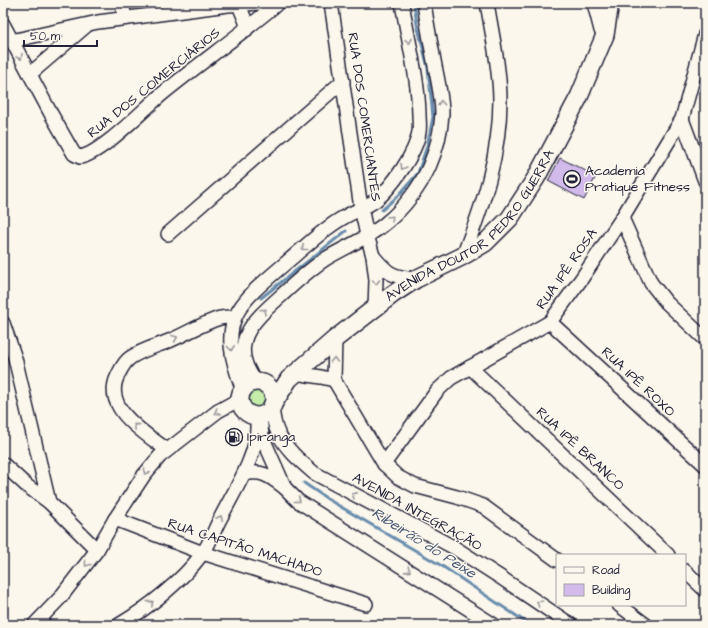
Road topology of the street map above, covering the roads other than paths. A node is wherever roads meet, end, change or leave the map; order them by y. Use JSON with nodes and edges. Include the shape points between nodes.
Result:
{"nodes":[{"id":1,"x":122,"y":3,"type":"edge"},
{"id":2,"x":261,"y":3,"type":"edge"},
{"id":3,"x":278,"y":3,"type":"edge"},
{"id":4,"x":331,"y":3,"type":"edge"},
{"id":5,"x":402,"y":3,"type":"edge"},
{"id":6,"x":424,"y":3,"type":"edge"},
{"id":7,"x":487,"y":3,"type":"edge"},
{"id":8,"x":596,"y":3,"type":"edge"},
{"id":9,"x":610,"y":3,"type":"edge"},
{"id":10,"x":232,"y":4,"type":"edge"},
{"id":11,"x":125,"y":18,"type":"junction"},
{"id":12,"x":3,"y":24,"type":"edge"},
{"id":13,"x":89,"y":24,"type":"junction"},
{"id":14,"x":246,"y":30,"type":"junction"},
{"id":15,"x":705,"y":34,"type":"edge"},
{"id":16,"x":605,"y":35,"type":"junction"},
{"id":17,"x":11,"y":41,"type":"junction"},
{"id":18,"x":30,"y":74,"type":"junction"},
{"id":19,"x":343,"y":81,"type":"junction"},
{"id":20,"x":682,"y":119,"type":"junction"},
{"id":21,"x":705,"y":180,"type":"edge"},
{"id":22,"x":361,"y":208,"type":"junction"},
{"id":23,"x":622,"y":218,"type":"junction"},
{"id":24,"x":168,"y":234,"type":"dead end"},
{"id":25,"x":367,"y":235,"type":"junction"},
{"id":26,"x":373,"y":256,"type":"junction"},
{"id":27,"x":463,"y":256,"type":"junction"},
{"id":28,"x":416,"y":279,"type":"junction"},
{"id":29,"x":375,"y":308,"type":"junction"},
{"id":30,"x":235,"y":317,"type":"junction"},
{"id":31,"x":3,"y":322,"type":"edge"},
{"id":32,"x":550,"y":322,"type":"junction"},
{"id":33,"x":335,"y":339,"type":"junction"},
{"id":34,"x":705,"y":339,"type":"edge"},
{"id":35,"x":470,"y":367,"type":"junction"},
{"id":36,"x":292,"y":376,"type":"junction"},
{"id":37,"x":334,"y":380,"type":"junction"},
{"id":38,"x":251,"y":389,"type":"junction"},
{"id":39,"x":265,"y":411,"type":"junction"},
{"id":40,"x":167,"y":450,"type":"junction"},
{"id":41,"x":3,"y":464,"type":"edge"},
{"id":42,"x":384,"y":464,"type":"junction"},
{"id":43,"x":705,"y":465,"type":"edge"},
{"id":44,"x":244,"y":474,"type":"junction"},
{"id":45,"x":285,"y":488,"type":"junction"},
{"id":46,"x":49,"y":502,"type":"junction"},
{"id":47,"x":115,"y":519,"type":"junction"},
{"id":48,"x":97,"y":550,"type":"junction"},
{"id":49,"x":203,"y":553,"type":"junction"},
{"id":50,"x":667,"y":554,"type":"edge"},
{"id":51,"x":556,"y":559,"type":"edge"},
{"id":52,"x":686,"y":572,"type":"edge"},
{"id":53,"x":705,"y":590,"type":"edge"},
{"id":54,"x":366,"y":604,"type":"dead end"},
{"id":55,"x":620,"y":606,"type":"edge"},
{"id":56,"x":34,"y":625,"type":"edge"},
{"id":57,"x":119,"y":625,"type":"edge"},
{"id":58,"x":494,"y":625,"type":"edge"},
{"id":59,"x":571,"y":625,"type":"edge"},
{"id":60,"x":646,"y":625,"type":"edge"}],
"edges":[{"from":1,"to":11,"type":"street"},
{"from":2,"to":10,"type":"street"},
{"from":3,"to":14,"type":"street","name":"RUA DOS COMERCIÁRIOS"},
{"from":4,"to":19,"type":"street","name":"RUA DOS COMERCIANTES"},
{"from":5,"to":22,"type":"street","one_way":true,"via":[[417,90],[419,132],[413,150],[391,185],[375,200]]},
{"from":25,"to":6,"type":"street","one_way":true,"via":[[387,222],[414,192],[429,167],[438,137],[442,114],[440,89]]},
{"from":7,"to":27,"type":"street","via":[[500,99],[498,137],[490,179]]},
{"from":8,"to":16,"type":"main road"},
{"from":9,"to":16,"type":"main road","name":"AVENIDA DOUTOR PEDRO GUERRA"},
{"from":10,"to":11,"type":"street"},
{"from":10,"to":14,"type":"street","via":[[246,22]]},
{"from":11,"to":13,"type":"street"},
{"from":12,"to":17,"type":"street"},
{"from":13,"to":17,"type":"street"},
{"from":13,"to":18,"type":"street"},
{"from":14,"to":18,"type":"street","name":"RUA DOS COMERCIÁRIOS","via":[[162,94],[115,136],[92,153],[80,158],[74,154]]},
{"from":15,"to":20,"type":"street","name":"RUA IPÊ ROSA"},
{"from":16,"to":27,"type":"main road","name":"AVENIDA DOUTOR PEDRO GUERRA","via":[[578,97],[536,178],[510,218],[485,243]]},
{"from":17,"to":18,"type":"street","one_way":true},
{"from":19,"to":22,"type":"street","name":"RUA DOS COMERCIANTES"},
{"from":19,"to":24,"type":"street"},
{"from":20,"to":21,"type":"street"},
{"from":20,"to":23,"type":"street","name":"RUA IPÊ ROSA"},
{"from":22,"to":25,"type":"street","name":"RUA DOS COMERCIANTES"},
{"from":22,"to":30,"type":"street","one_way":true,"via":[[340,220],[260,286],[245,300]]},
{"from":23,"to":32,"type":"street","name":"RUA IPÊ ROSA"},
{"from":23,"to":34,"type":"street","via":[[651,283],[666,302]]},
{"from":25,"to":26,"type":"street","name":"RUA DOS COMERCIANTES"},
{"from":38,"to":25,"type":"street","one_way":true,"via":[[243,347],[247,333],[258,316],[326,258]]},
{"from":26,"to":28,"type":"street","via":[[384,270],[397,277]]},
{"from":26,"to":29,"type":"street","name":"RUA DOS COMERCIANTES","one_way":true,"via":[[376,280]]},
{"from":27,"to":28,"type":"main road","name":"AVENIDA DOUTOR PEDRO GUERRA"},
{"from":28,"to":29,"type":"main road","name":"AVENIDA DOUTOR PEDRO GUERRA"},
{"from":29,"to":33,"type":"main road","name":"AVENIDA DOUTOR PEDRO GUERRA"},
{"from":30,"to":38,"type":"street","one_way":true,"via":[[230,344],[233,362]]},
{"from":40,"to":30,"type":"street","one_way":true,"via":[[122,413],[116,399],[114,383],[122,367],[130,358],[146,350],[221,318]]},
{"from":31,"to":46,"type":"street","via":[[15,358]]},
{"from":32,"to":35,"type":"street","name":"RUA IPÊ ROSA"},
{"from":32,"to":43,"type":"street","name":"RUA IPÊ ROXO"},
{"from":33,"to":36,"type":"main road","name":"AVENIDA DOUTOR PEDRO GUERRA"},
{"from":37,"to":33,"type":"street","one_way":true},
{"from":35,"to":42,"type":"street","name":"RUA IPÊ ROSA","via":[[451,378],[437,391]]},
{"from":35,"to":50,"type":"street","name":"RUA IPÊ BRANCO"},
{"from":36,"to":37,"type":"street"},
{"from":36,"to":38,"type":"main road","name":"AVENIDA DOUTOR PEDRO GUERRA"},
{"from":36,"to":39,"type":"main road","name":"AVENIDA DOUTOR PEDRO GUERRA"},
{"from":37,"to":42,"type":"street"},
{"from":38,"to":39,"type":"main road","via":[[273,393],[274,399]]},
{"from":38,"to":39,"type":"main road","via":[[242,406],[245,411],[250,414]]},
{"from":38,"to":40,"type":"street","one_way":true},
{"from":39,"to":44,"type":"street"},
{"from":39,"to":45,"type":"street","via":[[262,436]]},
{"from":59,"to":39,"type":"street","name":"AVENIDA INTEGRAÇÃO","one_way":true,"via":[[455,548],[314,473],[286,445]]},
{"from":40,"to":47,"type":"street","one_way":true,"via":[[144,475]]},
{"from":41,"to":46,"type":"street"},
{"from":42,"to":51,"type":"street","via":[[398,477],[415,486],[483,506]]},
{"from":44,"to":45,"type":"street","via":[[262,473]]},
{"from":49,"to":44,"type":"street","one_way":true},
{"from":45,"to":58,"type":"street","one_way":true,"via":[[298,501]]},
{"from":46,"to":48,"type":"street"},
{"from":47,"to":48,"type":"street"},
{"from":47,"to":49,"type":"street","name":"RUA CAPITÃO MACHADO"},
{"from":48,"to":56,"type":"street","one_way":true,"via":[[60,598]]},
{"from":49,"to":54,"type":"street","name":"RUA CAPITÃO MACHADO"},
{"from":57,"to":49,"type":"street","one_way":true,"via":[[140,613],[181,577]]},
{"from":52,"to":53,"type":"street"},
{"from":55,"to":60,"type":"street"}]}
